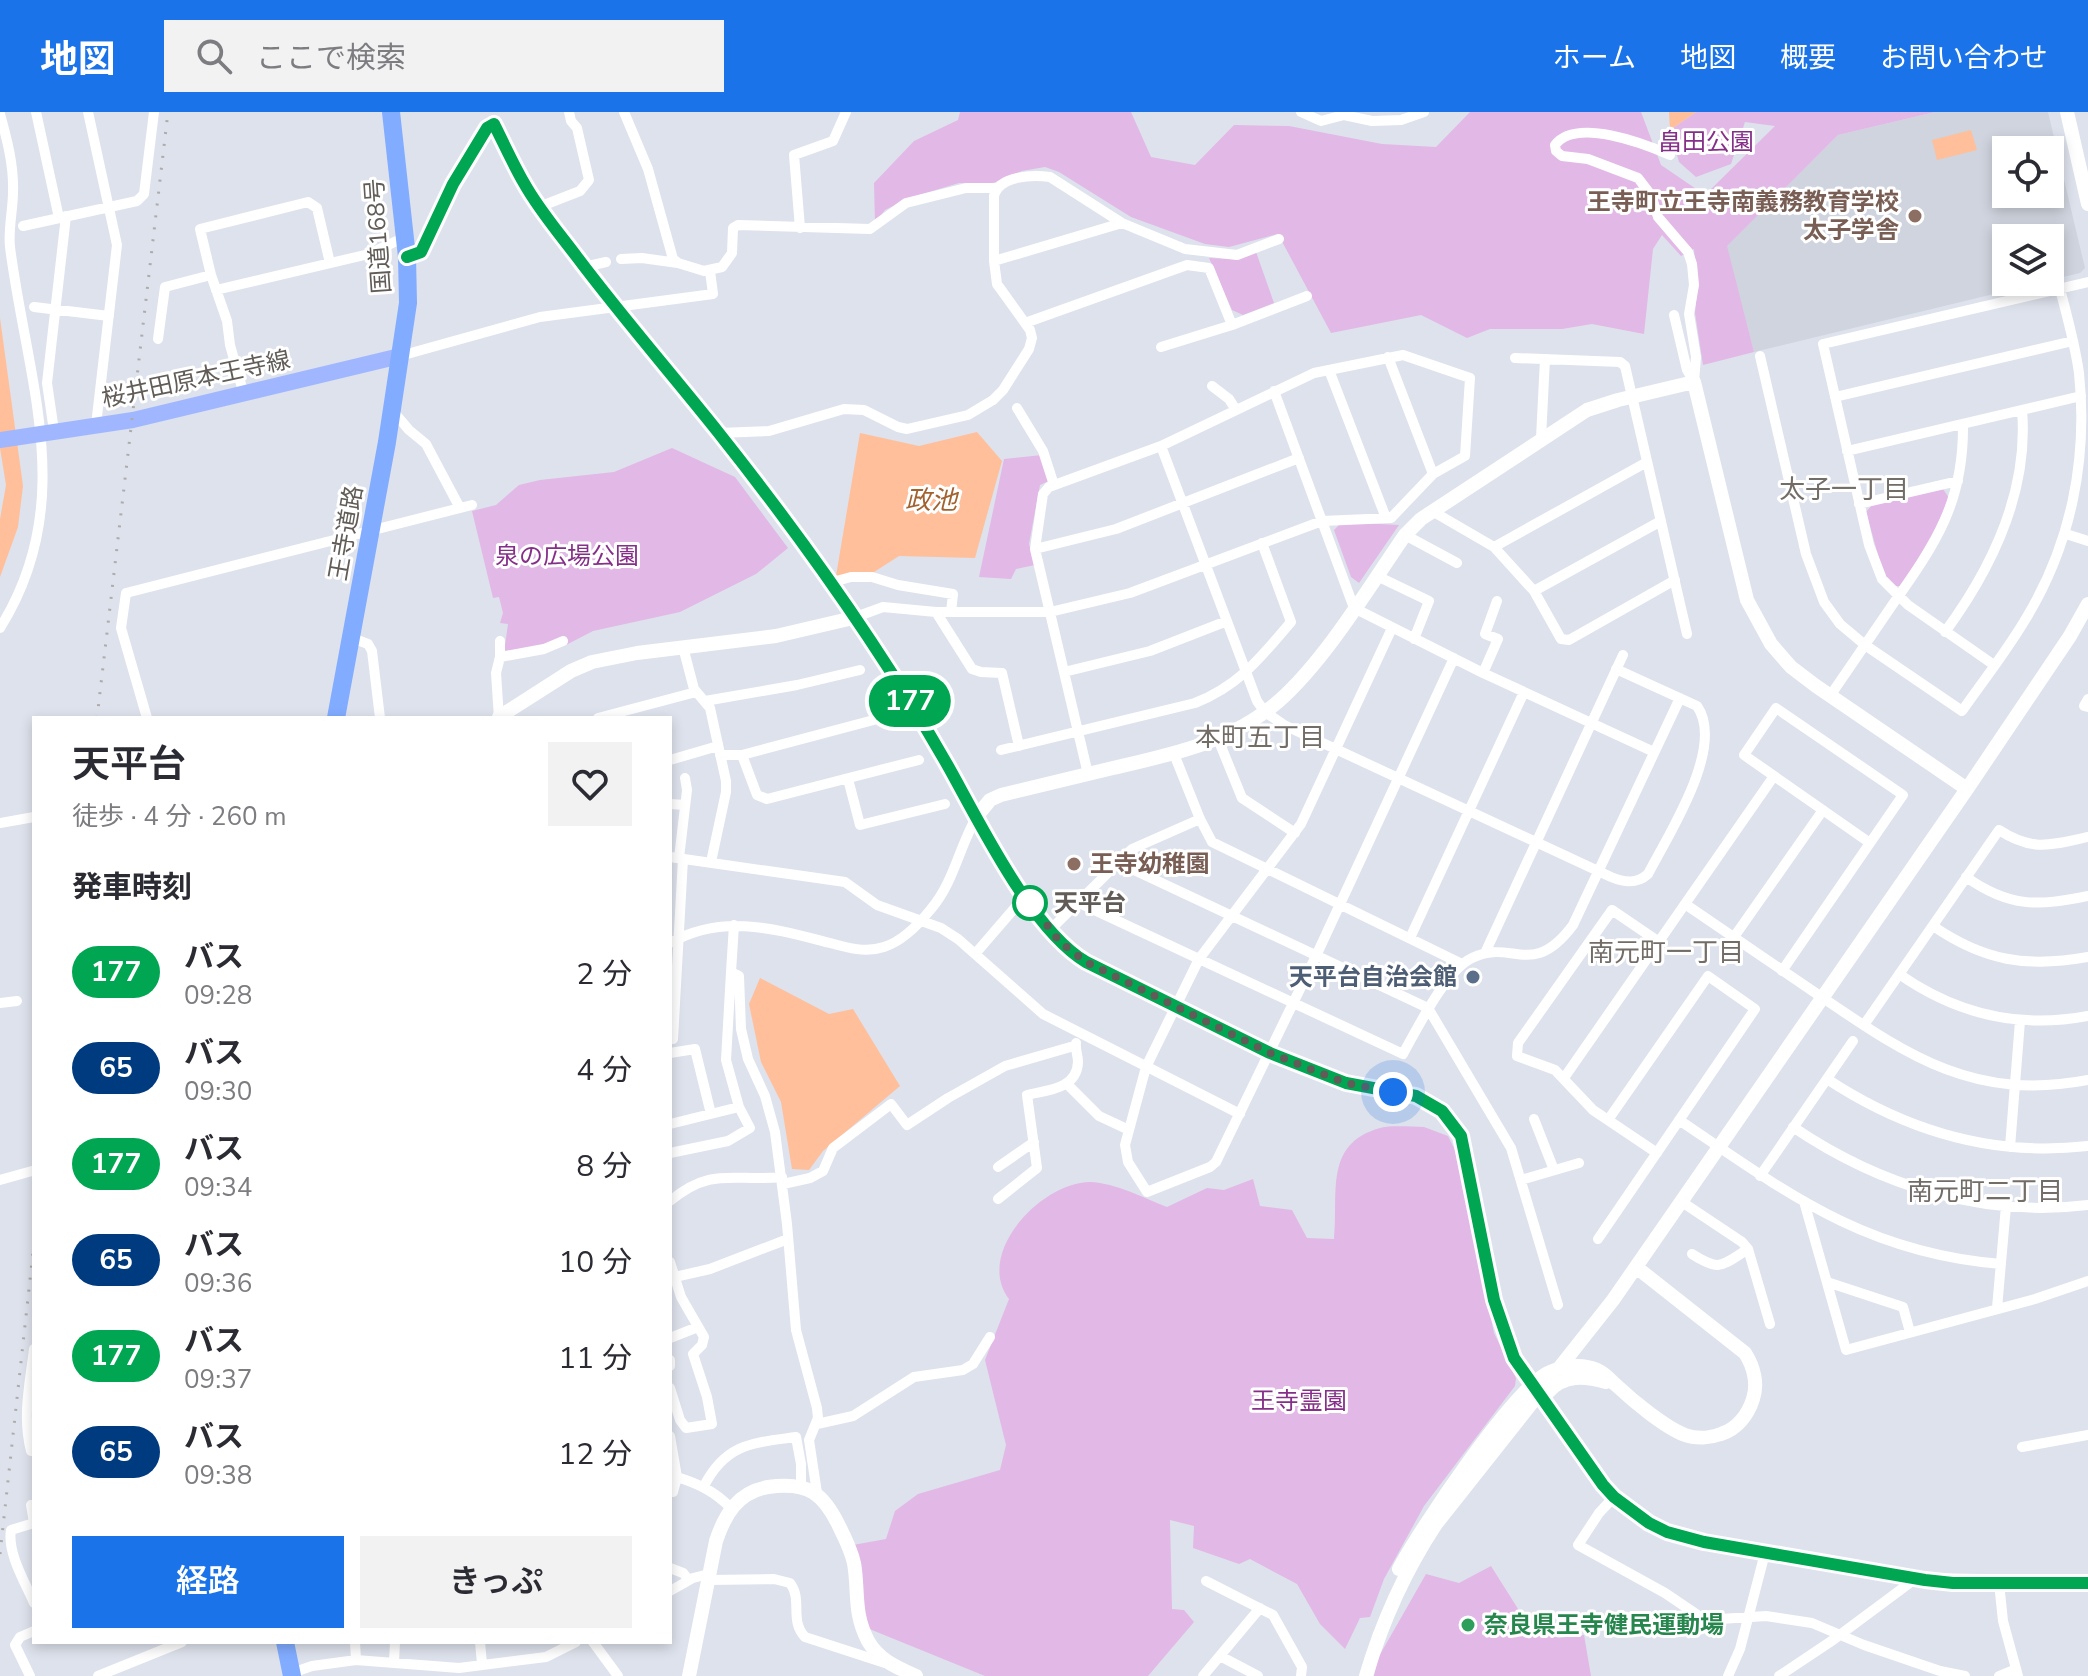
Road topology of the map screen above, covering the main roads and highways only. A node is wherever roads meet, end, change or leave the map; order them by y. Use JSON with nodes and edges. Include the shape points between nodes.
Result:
{"nodes":[{"id":1,"x":391,"y":112,"type":"edge"},
{"id":2,"x":400,"y":356,"type":"junction"},
{"id":3,"x":0,"y":440,"type":"edge"},
{"id":4,"x":336,"y":716,"type":"edge"},
{"id":5,"x":285,"y":1644,"type":"edge"},
{"id":6,"x":289,"y":1675,"type":"edge"}],
"edges":[{"from":1,"to":2,"type":"highway","name":"国道168号","via":[[407,257],[408,303]]},
{"from":2,"to":3,"type":"main road","name":"桜井田原本王寺線","via":[[133,420]]},
{"from":2,"to":4,"type":"highway","name":"王寺道路"},
{"from":5,"to":6,"type":"highway"}]}
